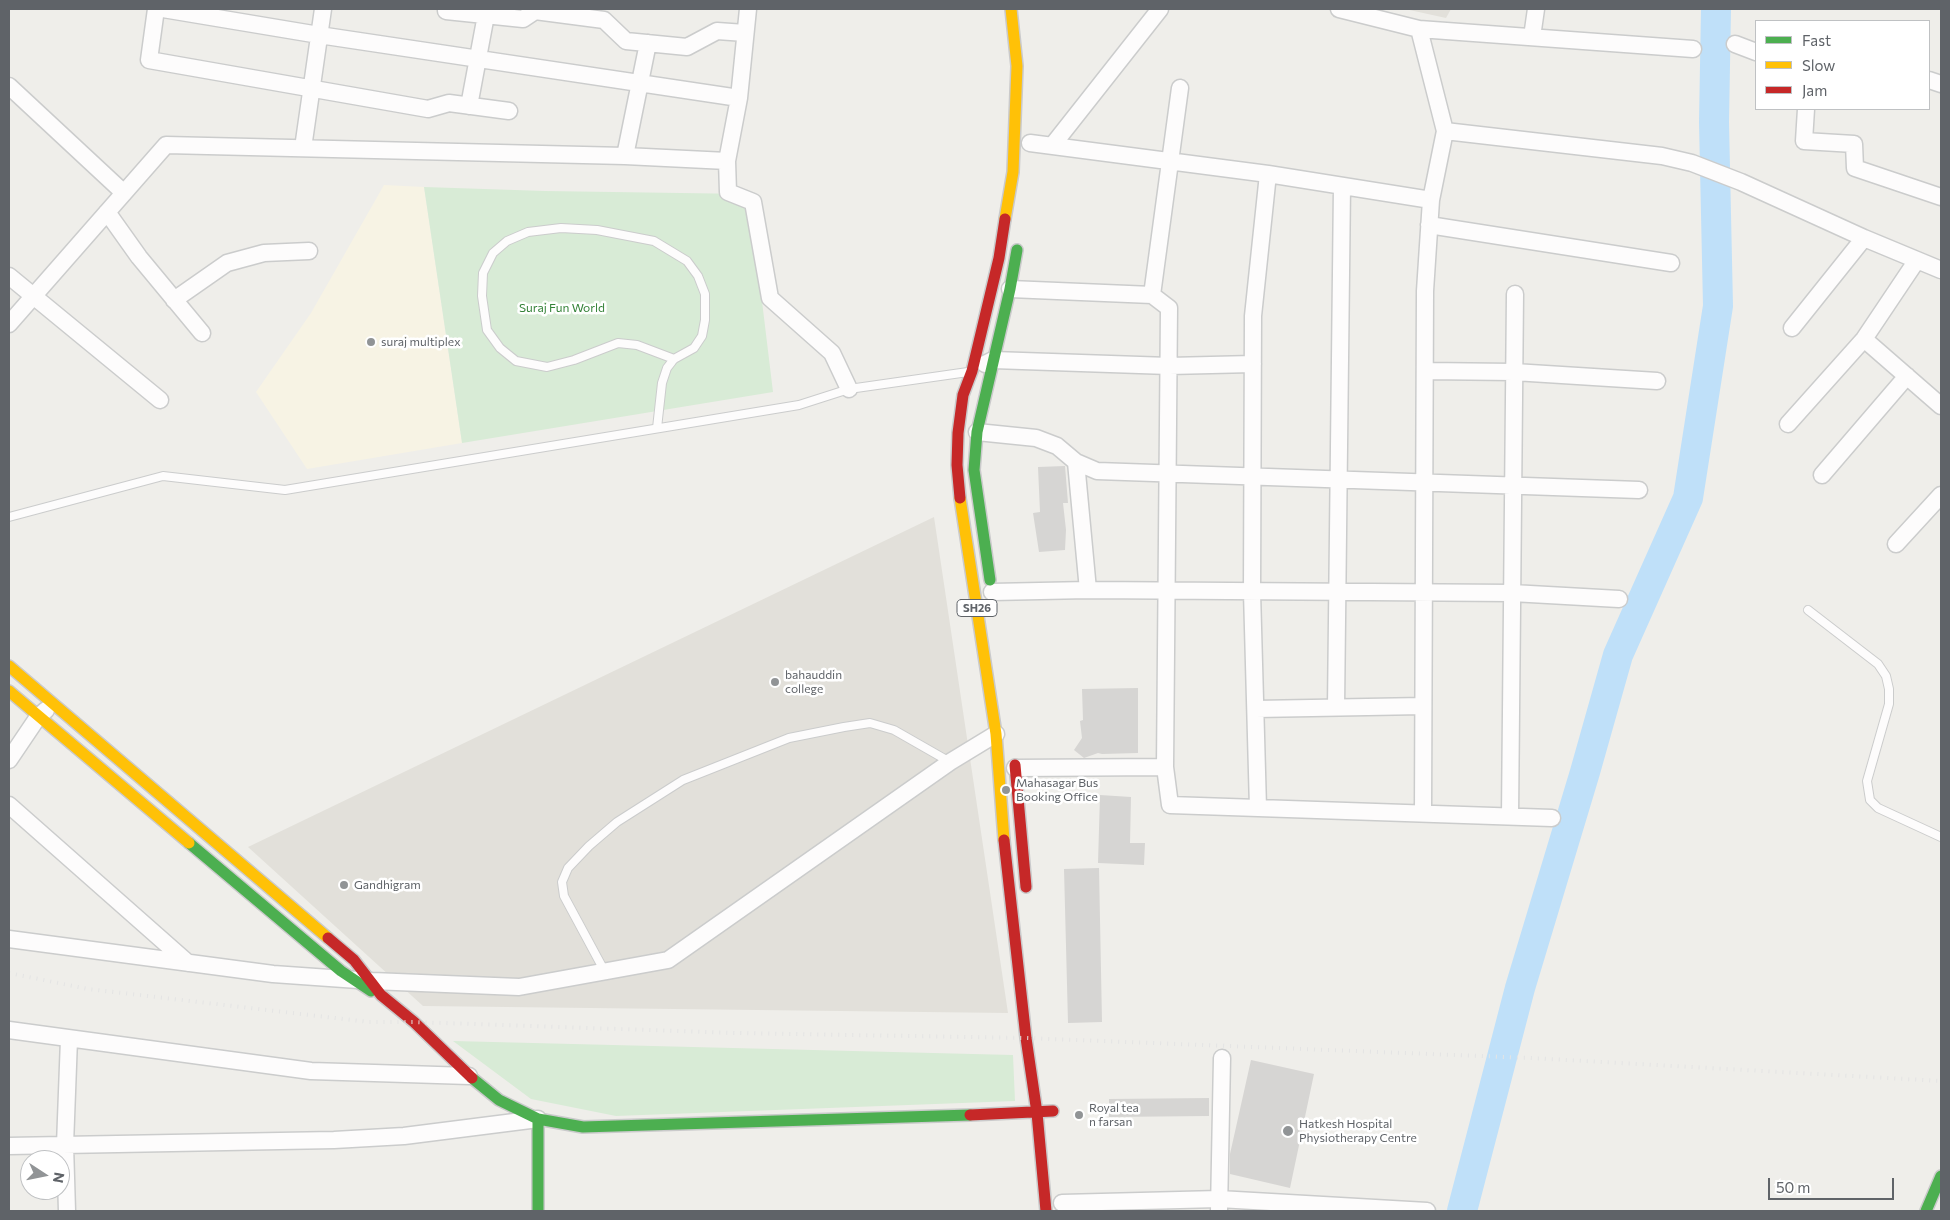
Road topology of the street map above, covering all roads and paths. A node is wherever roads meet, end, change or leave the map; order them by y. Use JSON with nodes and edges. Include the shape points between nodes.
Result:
{"nodes":[{"id":1,"x":156,"y":9,"type":"edge"},
{"id":2,"x":163,"y":9,"type":"edge"},
{"id":3,"x":322,"y":9,"type":"edge"},
{"id":4,"x":446,"y":9,"type":"edge"},
{"id":5,"x":748,"y":9,"type":"edge"},
{"id":6,"x":1012,"y":9,"type":"edge"},
{"id":7,"x":1160,"y":9,"type":"edge"},
{"id":8,"x":1339,"y":9,"type":"edge"},
{"id":9,"x":1536,"y":9,"type":"edge"},
{"id":10,"x":486,"y":15,"type":"junction"},
{"id":11,"x":1418,"y":29,"type":"junction"},
{"id":12,"x":746,"y":33,"type":"junction"},
{"id":13,"x":319,"y":35,"type":"junction"},
{"id":14,"x":1532,"y":37,"type":"junction"},
{"id":15,"x":648,"y":43,"type":"junction"},
{"id":16,"x":1735,"y":44,"type":"dead end"},
{"id":17,"x":1693,"y":49,"type":"dead end"},
{"id":18,"x":1755,"y":52,"type":"edge"},
{"id":19,"x":478,"y":59,"type":"junction"},
{"id":20,"x":640,"y":83,"type":"junction"},
{"id":21,"x":9,"y":86,"type":"edge"},
{"id":22,"x":1180,"y":88,"type":"dead end"},
{"id":23,"x":312,"y":89,"type":"junction"},
{"id":24,"x":739,"y":98,"type":"junction"},
{"id":25,"x":470,"y":106,"type":"junction"},
{"id":26,"x":1806,"y":110,"type":"edge"},
{"id":27,"x":508,"y":111,"type":"dead end"},
{"id":28,"x":1445,"y":131,"type":"junction"},
{"id":29,"x":1030,"y":143,"type":"dead end"},
{"id":30,"x":1052,"y":146,"type":"junction"},
{"id":31,"x":304,"y":148,"type":"junction"},
{"id":32,"x":625,"y":156,"type":"junction"},
{"id":33,"x":727,"y":162,"type":"junction"},
{"id":34,"x":1170,"y":163,"type":"junction"},
{"id":35,"x":1268,"y":174,"type":"junction"},
{"id":36,"x":1342,"y":186,"type":"junction"},
{"id":37,"x":124,"y":193,"type":"junction"},
{"id":38,"x":1941,"y":197,"type":"edge"},
{"id":39,"x":1431,"y":200,"type":"junction"},
{"id":40,"x":108,"y":212,"type":"junction"},
{"id":41,"x":1429,"y":225,"type":"junction"},
{"id":42,"x":1864,"y":238,"type":"junction"},
{"id":43,"x":1018,"y":243,"type":"dead end"},
{"id":44,"x":309,"y":251,"type":"dead end"},
{"id":45,"x":1917,"y":260,"type":"junction"},
{"id":46,"x":1671,"y":263,"type":"dead end"},
{"id":47,"x":1941,"y":270,"type":"edge"},
{"id":48,"x":9,"y":276,"type":"edge"},
{"id":49,"x":1010,"y":289,"type":"junction"},
{"id":50,"x":1515,"y":294,"type":"dead end"},
{"id":51,"x":1152,"y":295,"type":"junction"},
{"id":52,"x":33,"y":297,"type":"junction"},
{"id":53,"x":174,"y":300,"type":"junction"},
{"id":54,"x":9,"y":324,"type":"edge"},
{"id":55,"x":1792,"y":328,"type":"dead end"},
{"id":56,"x":202,"y":333,"type":"dead end"},
{"id":57,"x":1864,"y":339,"type":"junction"},
{"id":58,"x":674,"y":360,"type":"junction"},
{"id":59,"x":993,"y":360,"type":"junction"},
{"id":60,"x":1253,"y":364,"type":"junction"},
{"id":61,"x":1169,"y":366,"type":"junction"},
{"id":62,"x":972,"y":371,"type":"junction"},
{"id":63,"x":1424,"y":371,"type":"junction"},
{"id":64,"x":1514,"y":372,"type":"junction"},
{"id":65,"x":1906,"y":376,"type":"junction"},
{"id":66,"x":1657,"y":381,"type":"dead end"},
{"id":67,"x":849,"y":389,"type":"junction"},
{"id":68,"x":160,"y":400,"type":"dead end"},
{"id":69,"x":1941,"y":406,"type":"edge"},
{"id":70,"x":1788,"y":424,"type":"dead end"},
{"id":71,"x":657,"y":428,"type":"junction"},
{"id":72,"x":977,"y":432,"type":"junction"},
{"id":73,"x":1076,"y":462,"type":"junction"},
{"id":74,"x":1168,"y":473,"type":"junction"},
{"id":75,"x":1822,"y":475,"type":"dead end"},
{"id":76,"x":1253,"y":476,"type":"junction"},
{"id":77,"x":1338,"y":480,"type":"junction"},
{"id":78,"x":1424,"y":483,"type":"junction"},
{"id":79,"x":1514,"y":486,"type":"junction"},
{"id":80,"x":1639,"y":490,"type":"dead end"},
{"id":81,"x":1941,"y":495,"type":"edge"},
{"id":82,"x":9,"y":517,"type":"edge"},
{"id":83,"x":1896,"y":544,"type":"dead end"},
{"id":84,"x":1088,"y":590,"type":"junction"},
{"id":85,"x":1166,"y":591,"type":"junction"},
{"id":86,"x":1252,"y":592,"type":"junction"},
{"id":87,"x":1337,"y":592,"type":"junction"},
{"id":88,"x":1423,"y":593,"type":"junction"},
{"id":89,"x":1512,"y":593,"type":"junction"},
{"id":90,"x":993,"y":597,"type":"joint"},
{"id":91,"x":1619,"y":599,"type":"dead end"},
{"id":92,"x":1808,"y":610,"type":"dead end"},
{"id":93,"x":9,"y":666,"type":"edge"},
{"id":94,"x":9,"y":691,"type":"edge"},
{"id":95,"x":52,"y":704,"type":"junction"},
{"id":96,"x":1423,"y":706,"type":"junction"},
{"id":97,"x":1336,"y":707,"type":"junction"},
{"id":98,"x":1256,"y":709,"type":"junction"},
{"id":99,"x":38,"y":717,"type":"junction"},
{"id":100,"x":996,"y":734,"type":"junction"},
{"id":101,"x":9,"y":760,"type":"edge"},
{"id":102,"x":950,"y":762,"type":"junction"},
{"id":103,"x":1015,"y":763,"type":"joint"},
{"id":104,"x":1164,"y":767,"type":"junction"},
{"id":105,"x":9,"y":805,"type":"edge"},
{"id":106,"x":1258,"y":808,"type":"junction"},
{"id":107,"x":1423,"y":813,"type":"junction"},
{"id":108,"x":1510,"y":816,"type":"junction"},
{"id":109,"x":1552,"y":818,"type":"dead end"},
{"id":110,"x":1941,"y":837,"type":"edge"},
{"id":111,"x":1028,"y":902,"type":"dead end"},
{"id":112,"x":9,"y":938,"type":"edge"},
{"id":113,"x":188,"y":963,"type":"junction"},
{"id":114,"x":605,"y":972,"type":"junction"},
{"id":115,"x":351,"y":979,"type":"junction"},
{"id":116,"x":372,"y":982,"type":"junction"},
{"id":117,"x":382,"y":995,"type":"junction"},
{"id":118,"x":9,"y":1030,"type":"edge"},
{"id":119,"x":69,"y":1038,"type":"junction"},
{"id":120,"x":1222,"y":1058,"type":"dead end"},
{"id":121,"x":468,"y":1076,"type":"junction"},
{"id":122,"x":1053,"y":1111,"type":"dead end"},
{"id":123,"x":1037,"y":1113,"type":"junction"},
{"id":124,"x":538,"y":1119,"type":"junction"},
{"id":125,"x":65,"y":1145,"type":"junction"},
{"id":126,"x":9,"y":1146,"type":"edge"},
{"id":127,"x":1941,"y":1176,"type":"edge"},
{"id":128,"x":1062,"y":1203,"type":"edge"},
{"id":129,"x":1219,"y":1205,"type":"edge"},
{"id":130,"x":67,"y":1211,"type":"edge"},
{"id":131,"x":538,"y":1211,"type":"edge"},
{"id":132,"x":1046,"y":1211,"type":"edge"},
{"id":133,"x":1426,"y":1211,"type":"edge"},
{"id":134,"x":1926,"y":1211,"type":"edge"}],
"edges":[{"from":1,"to":23,"type":"street","via":[[149,60]]},
{"from":2,"to":13,"type":"street"},
{"from":3,"to":13,"type":"street"},
{"from":4,"to":10,"type":"street"},
{"from":5,"to":12,"type":"street"},
{"from":6,"to":62,"type":"main road","number":"SH26","via":[[1017,66],[1013,172],[999,258]]},
{"from":7,"to":30,"type":"street"},
{"from":8,"to":11,"type":"street"},
{"from":9,"to":14,"type":"street"},
{"from":10,"to":15,"type":"street","via":[[522,19],[535,11],[604,20],[626,41]]},
{"from":10,"to":19,"type":"street"},
{"from":11,"to":14,"type":"street"},
{"from":11,"to":28,"type":"street"},
{"from":12,"to":15,"type":"street","via":[[717,31],[687,47]]},
{"from":12,"to":24,"type":"street"},
{"from":13,"to":19,"type":"street"},
{"from":13,"to":23,"type":"street"},
{"from":14,"to":17,"type":"street"},
{"from":15,"to":20,"type":"street"},
{"from":16,"to":18,"type":"street"},
{"from":19,"to":20,"type":"street"},
{"from":19,"to":25,"type":"street"},
{"from":20,"to":24,"type":"street"},
{"from":20,"to":32,"type":"street"},
{"from":21,"to":37,"type":"street"},
{"from":22,"to":34,"type":"street"},
{"from":23,"to":25,"type":"street","via":[[428,109],[449,103]]},
{"from":23,"to":31,"type":"street"},
{"from":24,"to":33,"type":"street"},
{"from":25,"to":27,"type":"street"},
{"from":26,"to":38,"type":"street","via":[[1804,141],[1854,144],[1855,168]]},
{"from":28,"to":39,"type":"street"},
{"from":28,"to":42,"type":"street","via":[[1662,156],[1692,163],[1742,182]]},
{"from":29,"to":30,"type":"street"},
{"from":30,"to":34,"type":"street"},
{"from":31,"to":32,"type":"street"},
{"from":31,"to":37,"type":"street","via":[[166,145]]},
{"from":32,"to":33,"type":"street"},
{"from":33,"to":67,"type":"street","via":[[728,192],[752,202],[770,298],[832,353]]},
{"from":34,"to":35,"type":"street"},
{"from":34,"to":51,"type":"street"},
{"from":35,"to":36,"type":"street"},
{"from":35,"to":60,"type":"street","via":[[1253,316]]},
{"from":36,"to":39,"type":"street"},
{"from":36,"to":77,"type":"street"},
{"from":37,"to":40,"type":"street"},
{"from":39,"to":41,"type":"street"},
{"from":40,"to":52,"type":"street"},
{"from":40,"to":53,"type":"street","via":[[138,257]]},
{"from":41,"to":46,"type":"street"},
{"from":41,"to":63,"type":"street"},
{"from":42,"to":45,"type":"street"},
{"from":42,"to":55,"type":"street"},
{"from":43,"to":49,"type":"main road","number":"SH26"},
{"from":44,"to":53,"type":"street","via":[[264,253],[228,262]]},
{"from":45,"to":47,"type":"street"},
{"from":45,"to":57,"type":"street"},
{"from":48,"to":52,"type":"street"},
{"from":49,"to":51,"type":"street"},
{"from":49,"to":59,"type":"main road","number":"SH26"},
{"from":50,"to":64,"type":"street"},
{"from":51,"to":61,"type":"street","via":[[1169,308]]},
{"from":52,"to":54,"type":"street"},
{"from":52,"to":68,"type":"street"},
{"from":53,"to":56,"type":"street"},
{"from":57,"to":65,"type":"street"},
{"from":57,"to":70,"type":"street"},
{"from":58,"to":58,"type":"lane","via":[[637,345],[618,343],[547,367],[516,361],[500,348],[487,330],[482,296],[483,273],[493,253],[507,241],[528,232],[561,228],[635,236],[671,250],[687,260],[705,294],[702,336],[694,348]]},
{"from":58,"to":71,"type":"lane","via":[[667,368],[662,383]]},
{"from":59,"to":61,"type":"street"},
{"from":59,"to":62,"type":"street"},
{"from":59,"to":72,"type":"main road","number":"SH26"},
{"from":60,"to":61,"type":"street"},
{"from":60,"to":76,"type":"street"},
{"from":61,"to":74,"type":"street"},
{"from":62,"to":67,"type":"lane"},
{"from":62,"to":100,"type":"main road","number":"SH26","via":[[963,395],[957,465]]},
{"from":63,"to":64,"type":"street"},
{"from":63,"to":78,"type":"street"},
{"from":64,"to":66,"type":"street"},
{"from":64,"to":79,"type":"street"},
{"from":65,"to":69,"type":"street"},
{"from":65,"to":75,"type":"street"},
{"from":67,"to":71,"type":"lane","via":[[798,405]]},
{"from":71,"to":82,"type":"lane","via":[[285,490],[163,476]]},
{"from":72,"to":73,"type":"street","via":[[1036,438],[1057,446]]},
{"from":72,"to":90,"type":"main road","number":"SH26","via":[[974,470]]},
{"from":73,"to":74,"type":"street","via":[[1098,471]]},
{"from":73,"to":84,"type":"street"},
{"from":74,"to":76,"type":"street"},
{"from":74,"to":85,"type":"street"},
{"from":76,"to":77,"type":"street"},
{"from":76,"to":86,"type":"street"},
{"from":77,"to":78,"type":"street"},
{"from":77,"to":87,"type":"street"},
{"from":78,"to":79,"type":"street"},
{"from":78,"to":88,"type":"street"},
{"from":79,"to":80,"type":"street"},
{"from":79,"to":89,"type":"street"},
{"from":81,"to":83,"type":"street"},
{"from":84,"to":85,"type":"street"},
{"from":84,"to":90,"type":"street"},
{"from":85,"to":86,"type":"street"},
{"from":85,"to":104,"type":"street"},
{"from":86,"to":87,"type":"street"},
{"from":86,"to":98,"type":"street"},
{"from":87,"to":88,"type":"street"},
{"from":87,"to":97,"type":"street"},
{"from":88,"to":89,"type":"street"},
{"from":88,"to":96,"type":"street"},
{"from":89,"to":91,"type":"street"},
{"from":89,"to":108,"type":"street"},
{"from":92,"to":110,"type":"lane","via":[[1878,664],[1886,676],[1889,704],[1867,780],[1870,800],[1878,808]]},
{"from":93,"to":95,"type":"main road"},
{"from":94,"to":99,"type":"main road"},
{"from":95,"to":99,"type":"street"},
{"from":95,"to":116,"type":"main road","via":[[354,960]]},
{"from":96,"to":97,"type":"street"},
{"from":96,"to":107,"type":"street"},
{"from":97,"to":98,"type":"street"},
{"from":98,"to":106,"type":"street"},
{"from":99,"to":101,"type":"street"},
{"from":99,"to":115,"type":"main road"},
{"from":100,"to":102,"type":"street"},
{"from":100,"to":123,"type":"main road","number":"SH26","via":[[1003,834]]},
{"from":102,"to":114,"type":"street","via":[[668,960]]},
{"from":102,"to":114,"type":"lane","via":[[894,730],[870,723],[789,738],[684,780],[617,822],[568,868],[562,882],[569,906]]},
{"from":103,"to":104,"type":"street"},
{"from":103,"to":111,"type":"main road"},
{"from":104,"to":106,"type":"street","via":[[1170,805]]},
{"from":105,"to":113,"type":"street"},
{"from":106,"to":107,"type":"street"},
{"from":107,"to":108,"type":"street"},
{"from":108,"to":109,"type":"street"},
{"from":112,"to":113,"type":"street"},
{"from":113,"to":115,"type":"street","via":[[273,974]]},
{"from":114,"to":116,"type":"street","via":[[519,987]]},
{"from":115,"to":116,"type":"street"},
{"from":115,"to":117,"type":"main road"},
{"from":116,"to":117,"type":"main road"},
{"from":117,"to":121,"type":"main road"},
{"from":118,"to":119,"type":"street"},
{"from":119,"to":121,"type":"street","via":[[311,1071]]},
{"from":119,"to":125,"type":"street"},
{"from":120,"to":129,"type":"street"},
{"from":121,"to":124,"type":"main road","via":[[499,1100]]},
{"from":122,"to":123,"type":"main road"},
{"from":123,"to":124,"type":"main road","via":[[583,1127]]},
{"from":123,"to":132,"type":"main road","number":"SH26"},
{"from":124,"to":125,"type":"street","via":[[404,1136],[334,1140]]},
{"from":124,"to":131,"type":"main road"},
{"from":125,"to":126,"type":"street"},
{"from":125,"to":130,"type":"street"},
{"from":127,"to":134,"type":"main road"},
{"from":128,"to":129,"type":"street"},
{"from":129,"to":133,"type":"street"}]}
